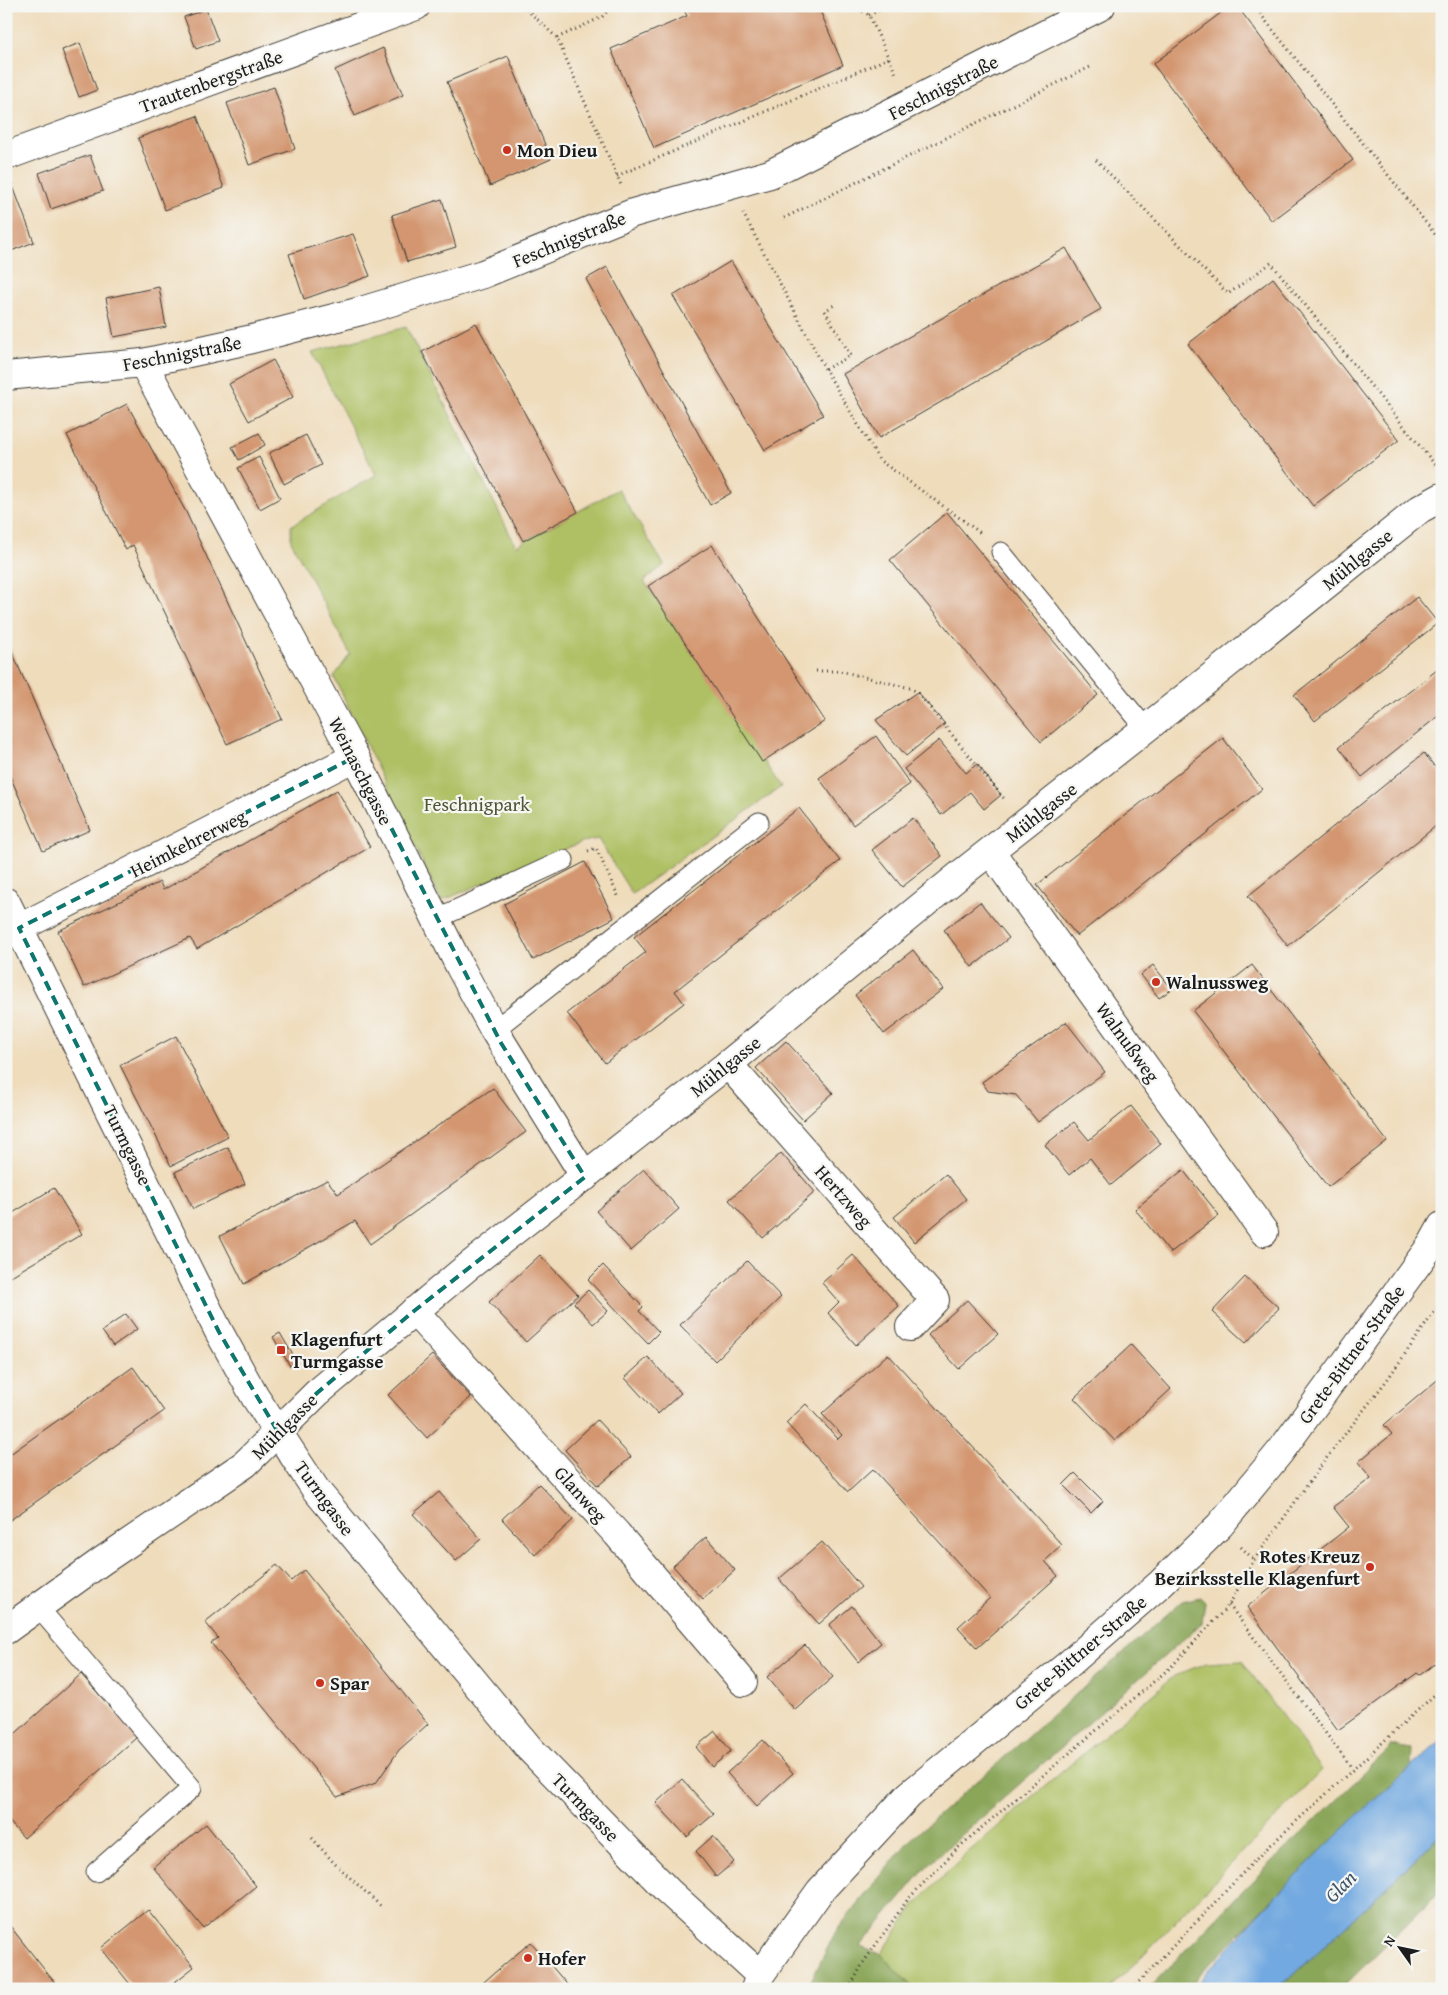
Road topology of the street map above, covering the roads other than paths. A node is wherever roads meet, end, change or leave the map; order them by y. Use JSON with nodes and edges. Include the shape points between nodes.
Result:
{"nodes":[{"id":1,"x":416,"y":6,"type":"edge"},
{"id":2,"x":1101,"y":6,"type":"edge"},
{"id":3,"x":6,"y":156,"type":"edge"},
{"id":4,"x":143,"y":363,"type":"junction"},
{"id":5,"x":6,"y":376,"type":"edge"},
{"id":6,"x":1442,"y":497,"type":"edge"},
{"id":7,"x":1001,"y":552,"type":"road end"},
{"id":8,"x":1146,"y":729,"type":"junction"},
{"id":9,"x":355,"y":757,"type":"junction"},
{"id":10,"x":759,"y":822,"type":"dead end"},
{"id":11,"x":991,"y":852,"type":"junction"},
{"id":12,"x":564,"y":860,"type":"road end"},
{"id":13,"x":6,"y":902,"type":"edge"},
{"id":14,"x":436,"y":920,"type":"junction"},
{"id":15,"x":20,"y":928,"type":"junction"},
{"id":16,"x":494,"y":1030,"type":"junction"},
{"id":17,"x":728,"y":1064,"type":"junction"},
{"id":18,"x":585,"y":1177,"type":"junction"},
{"id":19,"x":1442,"y":1226,"type":"edge"},
{"id":20,"x":1264,"y":1232,"type":"dead end"},
{"id":21,"x":414,"y":1311,"type":"junction"},
{"id":22,"x":910,"y":1327,"type":"dead end"},
{"id":23,"x":278,"y":1432,"type":"junction"},
{"id":24,"x":38,"y":1607,"type":"junction"},
{"id":25,"x":6,"y":1630,"type":"edge"},
{"id":26,"x":744,"y":1682,"type":"dead end"},
{"id":27,"x":96,"y":1872,"type":"dead end"},
{"id":28,"x":757,"y":1982,"type":"edge"}],
"edges":[{"from":1,"to":3,"type":"street","name":"Trautenbergstraße"},
{"from":2,"to":4,"type":"street","name":"Feschnigstraße","via":[[770,174],[633,213],[474,277],[361,311]]},
{"from":4,"to":5,"type":"street","name":"Feschnigstraße"},
{"from":4,"to":9,"type":"street","name":"Weinaschgasse"},
{"from":6,"to":8,"type":"street","name":"Mühlgasse","via":[[1420,509]]},
{"from":7,"to":8,"type":"lane"},
{"from":8,"to":11,"type":"street","name":"Mühlgasse"},
{"from":9,"to":14,"type":"street","name":"Weinaschgasse"},
{"from":9,"to":15,"type":"street","name":"Heimkehrerweg"},
{"from":10,"to":16,"type":"lane"},
{"from":11,"to":17,"type":"street","name":"Mühlgasse"},
{"from":11,"to":20,"type":"street","name":"Walnußweg"},
{"from":12,"to":14,"type":"lane"},
{"from":13,"to":15,"type":"street","name":"Turmgasse"},
{"from":14,"to":16,"type":"street","name":"Weinaschgasse"},
{"from":15,"to":23,"type":"street","name":"Turmgasse","via":[[219,1332]]},
{"from":16,"to":18,"type":"street","name":"Weinaschgasse"},
{"from":17,"to":18,"type":"street","name":"Mühlgasse"},
{"from":17,"to":22,"type":"street","name":"Hertzweg","via":[[935,1300]]},
{"from":18,"to":21,"type":"street","name":"Mühlgasse"},
{"from":19,"to":28,"type":"street","name":"Grete-Bittner-Straße","via":[[1280,1452],[1220,1525],[1161,1583],[1070,1663],[909,1795],[820,1890]]},
{"from":21,"to":23,"type":"street","name":"Mühlgasse","via":[[316,1393]]},
{"from":21,"to":26,"type":"street","name":"Glanweg","via":[[617,1534]]},
{"from":23,"to":24,"type":"street","name":"Mühlgasse","via":[[245,1464]]},
{"from":23,"to":28,"type":"street","name":"Turmgasse","via":[[328,1506],[530,1749],[730,1950]]},
{"from":24,"to":25,"type":"street","name":"Mühlgasse"},
{"from":24,"to":27,"type":"lane","via":[[192,1788]]}]}
